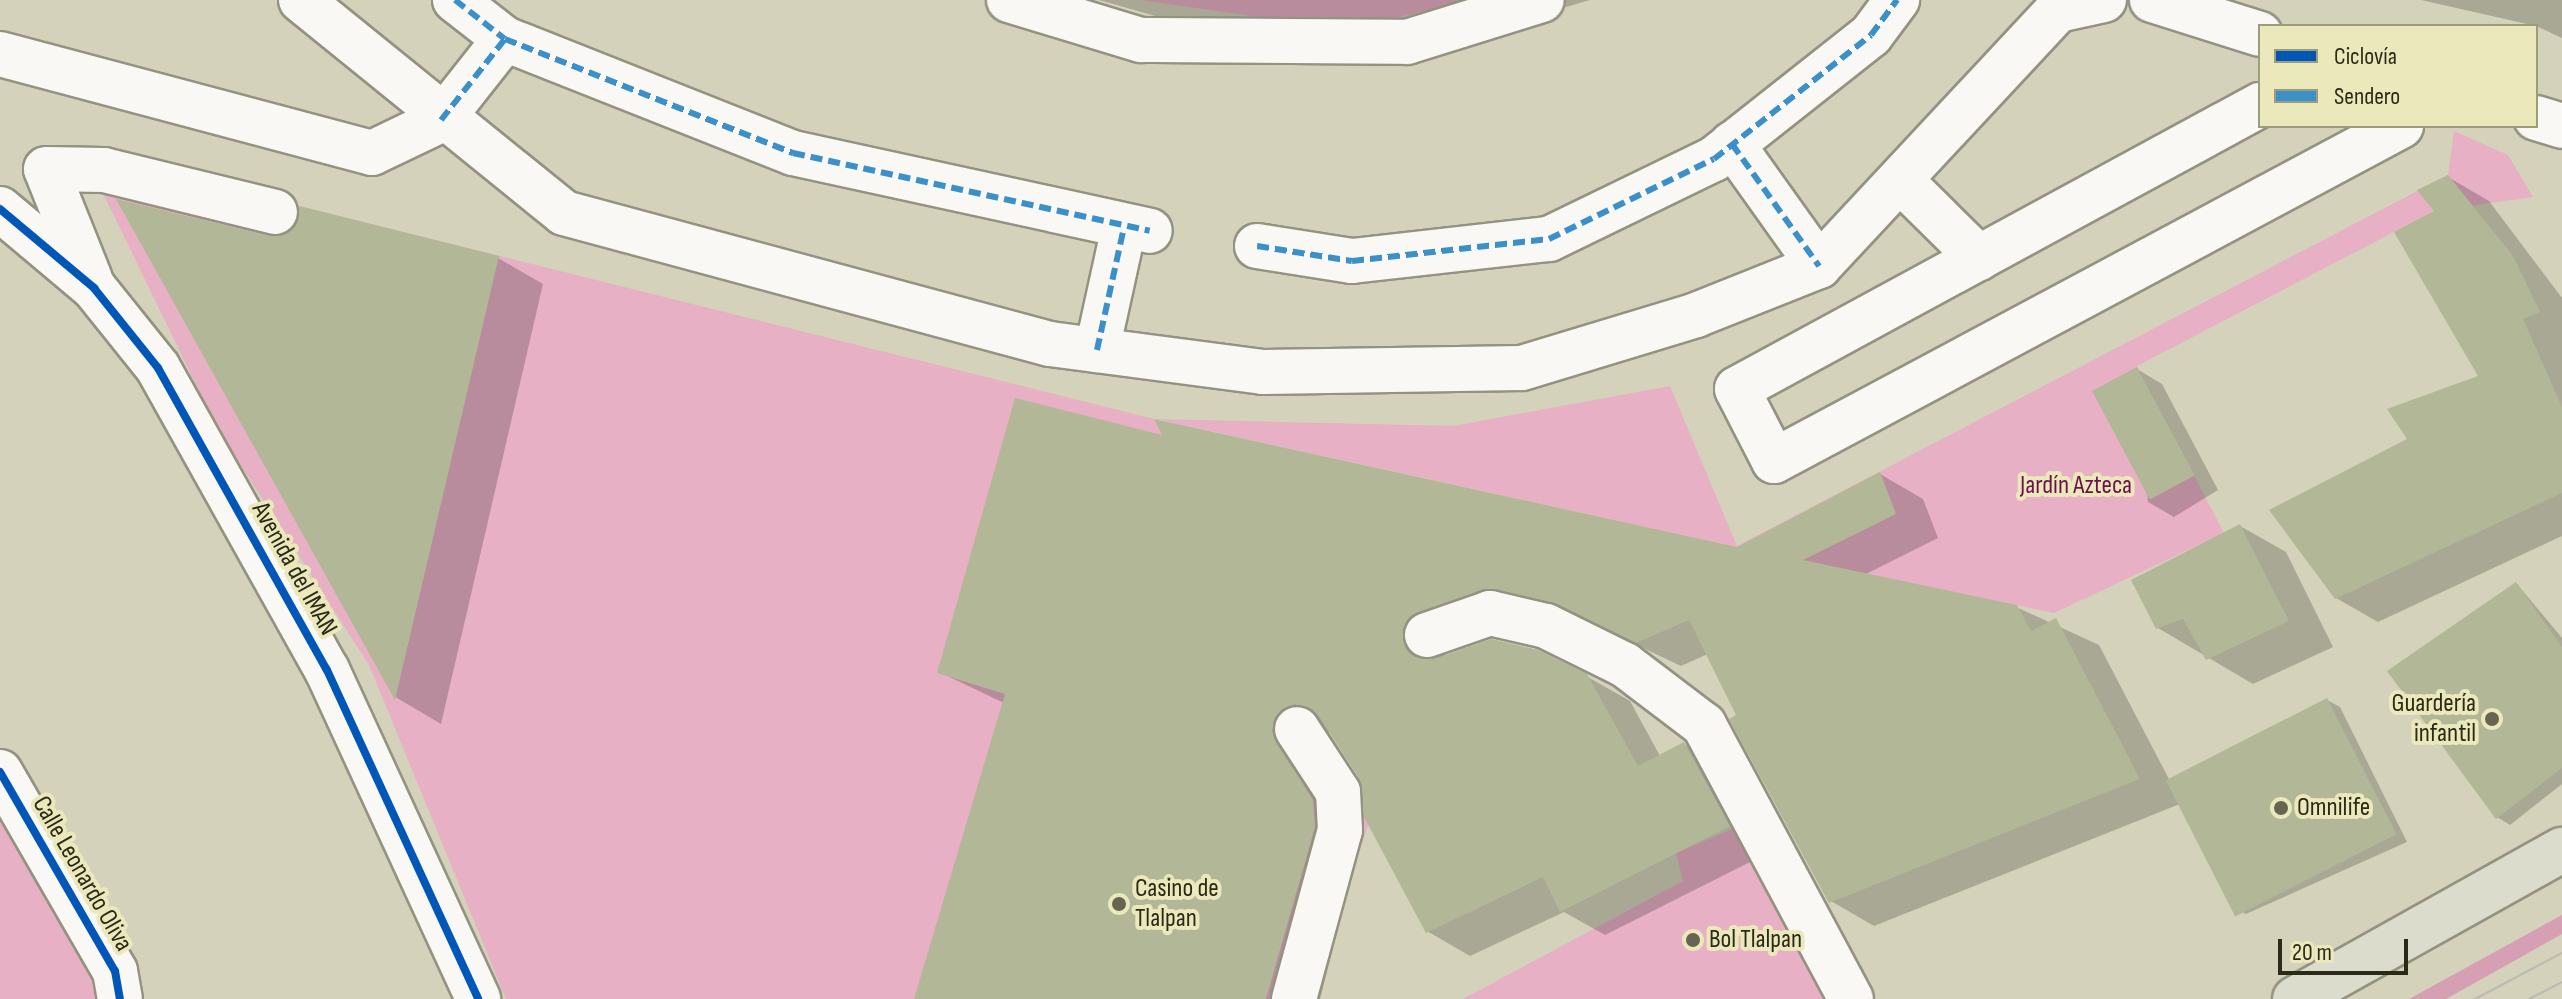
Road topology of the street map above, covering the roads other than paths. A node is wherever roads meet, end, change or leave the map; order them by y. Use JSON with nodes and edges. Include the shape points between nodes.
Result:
{"nodes":[{"id":1,"x":301,"y":0,"type":"edge"},
{"id":2,"x":455,"y":0,"type":"edge"},
{"id":3,"x":1009,"y":0,"type":"edge"},
{"id":4,"x":1542,"y":0,"type":"edge"},
{"id":5,"x":1897,"y":0,"type":"edge"},
{"id":6,"x":2104,"y":0,"type":"edge"},
{"id":7,"x":2152,"y":0,"type":"edge"},
{"id":8,"x":2258,"y":33,"type":"edge"},
{"id":9,"x":505,"y":39,"type":"junction"},
{"id":10,"x":0,"y":54,"type":"edge"},
{"id":11,"x":2258,"y":106,"type":"edge"},
{"id":12,"x":2538,"y":119,"type":"edge"},
{"id":13,"x":441,"y":120,"type":"junction"},
{"id":14,"x":2562,"y":126,"type":"edge"},
{"id":15,"x":2397,"y":128,"type":"edge"},
{"id":16,"x":1732,"y":144,"type":"junction"},
{"id":17,"x":1903,"y":183,"type":"junction"},
{"id":18,"x":0,"y":209,"type":"edge"},
{"id":19,"x":275,"y":212,"type":"dead end"},
{"id":20,"x":1257,"y":246,"type":"dead end"},
{"id":21,"x":1979,"y":258,"type":"junction"},
{"id":22,"x":1819,"y":266,"type":"junction"},
{"id":23,"x":94,"y":288,"type":"junction"},
{"id":24,"x":1097,"y":350,"type":"junction"},
{"id":25,"x":1427,"y":635,"type":"dead end"},
{"id":26,"x":1297,"y":729,"type":"dead end"},
{"id":27,"x":0,"y":772,"type":"edge"},
{"id":28,"x":2562,"y":850,"type":"edge"},
{"id":29,"x":120,"y":999,"type":"edge"},
{"id":30,"x":478,"y":999,"type":"edge"},
{"id":31,"x":1294,"y":999,"type":"edge"},
{"id":32,"x":1851,"y":999,"type":"edge"},
{"id":33,"x":2295,"y":999,"type":"edge"}],
"edges":[{"from":1,"to":13,"type":"street"},
{"from":2,"to":9,"type":"street"},
{"from":3,"to":4,"type":"street","via":[[1141,40],[1407,42]]},
{"from":5,"to":16,"type":"street","via":[[1871,35]]},
{"from":6,"to":17,"type":"street","via":[[2058,10],[1980,87]]},
{"from":7,"to":8,"type":"street"},
{"from":9,"to":13,"type":"street"},
{"from":9,"to":24,"type":"street","via":[[793,153],[1137,229]]},
{"from":10,"to":13,"type":"street","via":[[372,153]]},
{"from":11,"to":21,"type":"street"},
{"from":12,"to":14,"type":"street"},
{"from":13,"to":24,"type":"street","via":[[564,213],[1050,344]]},
{"from":15,"to":21,"type":"street","via":[[1774,461],[1737,389]]},
{"from":16,"to":20,"type":"street","via":[[1549,239],[1352,261]]},
{"from":16,"to":22,"type":"street"},
{"from":17,"to":21,"type":"street"},
{"from":17,"to":22,"type":"street"},
{"from":18,"to":23,"type":"street","name":"Avenida del IMAN"},
{"from":19,"to":23,"type":"street","via":[[104,170],[46,169]]},
{"from":22,"to":24,"type":"street","via":[[1696,315],[1522,368],[1263,372]]},
{"from":23,"to":30,"type":"street","name":"Avenida del IMAN","via":[[158,368],[327,670]]},
{"from":25,"to":32,"type":"street","via":[[1490,613],[1546,626],[1625,665],[1704,725]]},
{"from":26,"to":31,"type":"street","via":[[1338,792],[1340,830]]},
{"from":27,"to":29,"type":"street","name":"Calle Leonardo Oliva","via":[[115,971]]},
{"from":28,"to":33,"type":"main road"}]}
